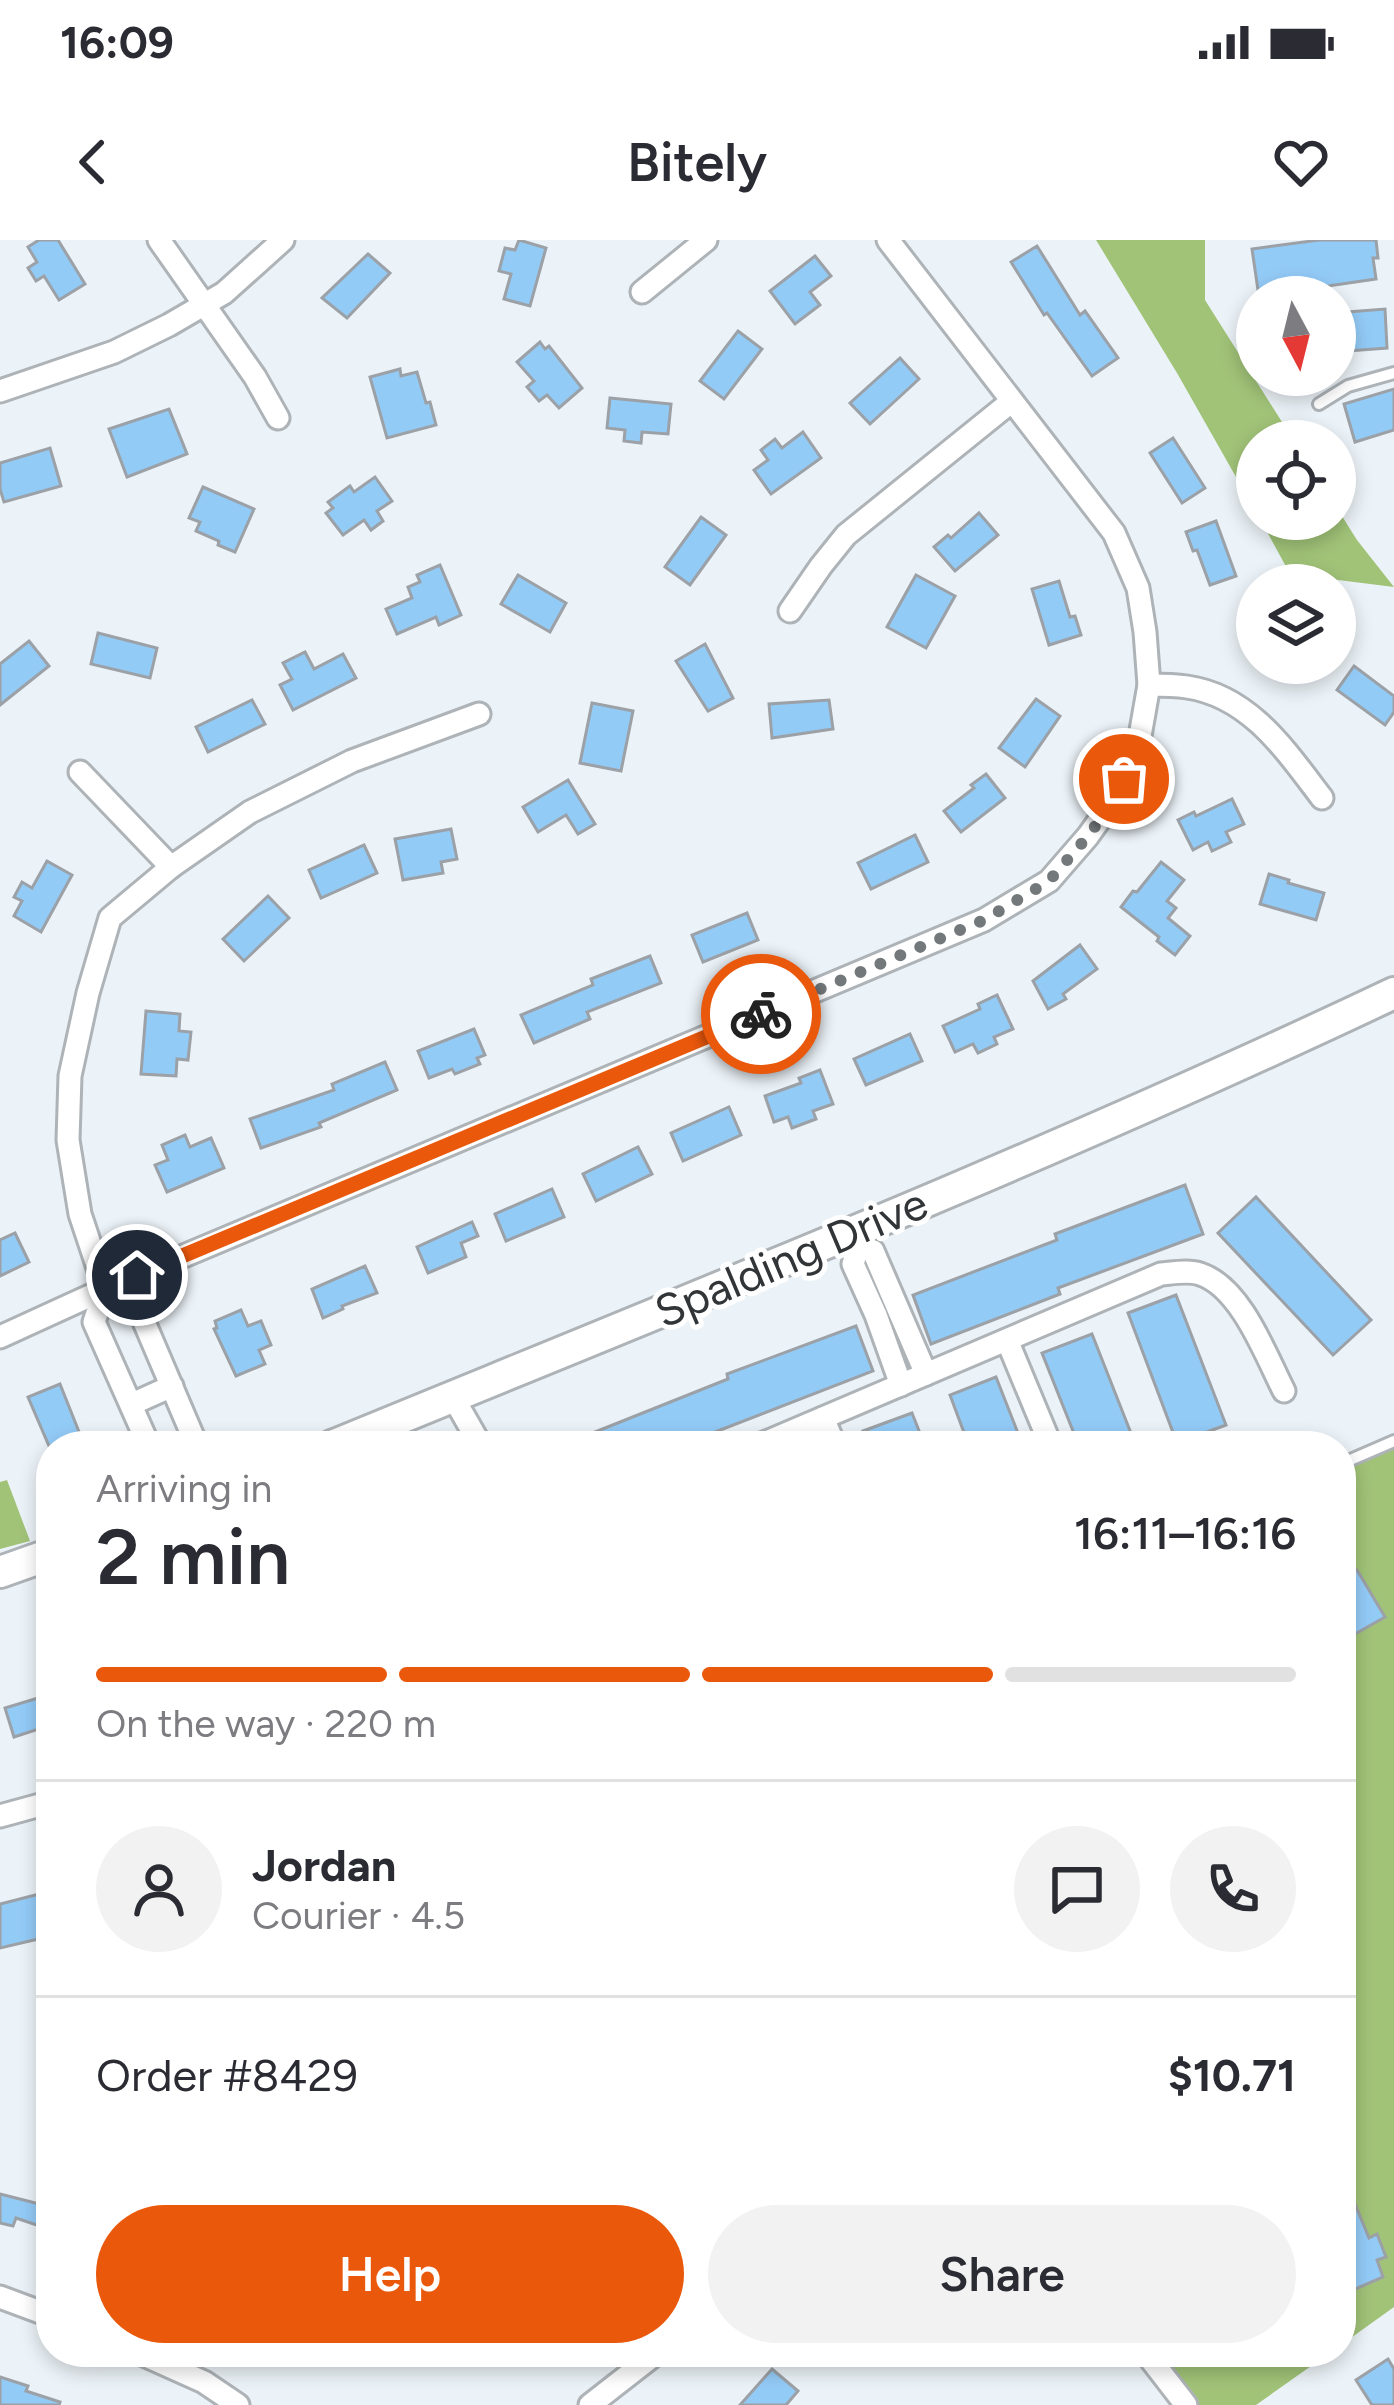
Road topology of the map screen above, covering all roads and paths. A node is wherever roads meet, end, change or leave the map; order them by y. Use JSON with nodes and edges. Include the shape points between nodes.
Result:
{"nodes":[{"id":1,"x":159,"y":240,"type":"edge"},
{"id":2,"x":283,"y":240,"type":"edge"},
{"id":3,"x":706,"y":240,"type":"edge"},
{"id":4,"x":888,"y":240,"type":"edge"},
{"id":5,"x":642,"y":292,"type":"dead end"},
{"id":6,"x":204,"y":303,"type":"junction"},
{"id":7,"x":1394,"y":373,"type":"edge"},
{"id":8,"x":0,"y":392,"type":"edge"},
{"id":9,"x":1012,"y":401,"type":"junction"},
{"id":10,"x":1318,"y":404,"type":"dead end"},
{"id":11,"x":278,"y":418,"type":"dead end"},
{"id":12,"x":790,"y":611,"type":"dead end"},
{"id":13,"x":1149,"y":685,"type":"junction"},
{"id":14,"x":479,"y":714,"type":"dead end"},
{"id":15,"x":80,"y":772,"type":"dead end"},
{"id":16,"x":1322,"y":798,"type":"dead end"},
{"id":17,"x":171,"y":867,"type":"junction"},
{"id":18,"x":1394,"y":993,"type":"edge"},
{"id":19,"x":1394,"y":1008,"type":"edge"},
{"id":20,"x":1248,"y":1062,"type":"junction"},
{"id":21,"x":855,"y":1240,"type":"junction"},
{"id":22,"x":105,"y":1288,"type":"junction"},
{"id":23,"x":0,"y":1337,"type":"edge"},
{"id":24,"x":1007,"y":1340,"type":"junction"},
{"id":25,"x":926,"y":1374,"type":"junction"},
{"id":26,"x":901,"y":1385,"type":"junction"},
{"id":27,"x":172,"y":1386,"type":"junction"},
{"id":28,"x":1284,"y":1391,"type":"dead end"},
{"id":29,"x":453,"y":1396,"type":"junction"},
{"id":30,"x":132,"y":1404,"type":"junction"},
{"id":31,"x":823,"y":1418,"type":"junction"},
{"id":32,"x":143,"y":1431,"type":"edge"},
{"id":33,"x":191,"y":1431,"type":"edge"},
{"id":34,"x":368,"y":1431,"type":"edge"},
{"id":35,"x":473,"y":1431,"type":"edge"},
{"id":36,"x":792,"y":1431,"type":"edge"},
{"id":37,"x":829,"y":1431,"type":"edge"},
{"id":38,"x":1046,"y":1431,"type":"edge"},
{"id":39,"x":1394,"y":1441,"type":"edge"},
{"id":40,"x":1356,"y":1457,"type":"edge"},
{"id":41,"x":36,"y":1559,"type":"edge"},
{"id":42,"x":0,"y":1572,"type":"edge"},
{"id":43,"x":36,"y":1806,"type":"edge"},
{"id":44,"x":0,"y":1816,"type":"edge"},
{"id":45,"x":0,"y":2297,"type":"edge"},
{"id":46,"x":36,"y":2310,"type":"edge"},
{"id":47,"x":170,"y":2367,"type":"edge"},
{"id":48,"x":639,"y":2367,"type":"edge"},
{"id":49,"x":1157,"y":2367,"type":"edge"},
{"id":50,"x":238,"y":2405,"type":"edge"},
{"id":51,"x":590,"y":2405,"type":"edge"},
{"id":52,"x":1186,"y":2405,"type":"edge"}],
"edges":[{"from":1,"to":6,"type":"street"},
{"from":2,"to":6,"type":"street"},
{"from":3,"to":5,"type":"street"},
{"from":4,"to":9,"type":"street"},
{"from":6,"to":8,"type":"street","via":[[114,352]]},
{"from":6,"to":11,"type":"street"},
{"from":7,"to":10,"type":"lane"},
{"from":9,"to":12,"type":"street","via":[[846,535]]},
{"from":9,"to":13,"type":"street","via":[[1114,533],[1138,588]]},
{"from":13,"to":16,"type":"street","via":[[1228,699],[1264,725]]},
{"from":13,"to":22,"type":"street","via":[[1137,753],[1110,806],[1049,881],[984,920]]},
{"from":14,"to":17,"type":"street","via":[[352,761],[250,812]]},
{"from":15,"to":17,"type":"street"},
{"from":17,"to":22,"type":"street","via":[[110,918],[70,1076],[68,1140],[81,1219]]},
{"from":18,"to":20,"type":"main road","name":"Spalding Drive"},
{"from":19,"to":20,"type":"main road","name":"Spalding Drive"},
{"from":20,"to":21,"type":"main road","name":"Spalding Drive"},
{"from":21,"to":25,"type":"street","name":"Spalding Drive","via":[[873,1251]]},
{"from":21,"to":26,"type":"street","name":"Spalding Drive","via":[[853,1264]]},
{"from":21,"to":29,"type":"main road","name":"Spalding Drive"},
{"from":22,"to":23,"type":"street"},
{"from":22,"to":27,"type":"street","via":[[136,1303]]},
{"from":22,"to":30,"type":"street","via":[[94,1322]]},
{"from":24,"to":25,"type":"street"},
{"from":24,"to":28,"type":"street","via":[[1161,1274],[1198,1273],[1240,1306]]},
{"from":24,"to":38,"type":"street"},
{"from":25,"to":26,"type":"street"},
{"from":26,"to":31,"type":"street"},
{"from":27,"to":30,"type":"street"},
{"from":27,"to":33,"type":"street"},
{"from":29,"to":34,"type":"main road","name":"Spalding Drive"},
{"from":29,"to":35,"type":"street"},
{"from":30,"to":32,"type":"street"},
{"from":31,"to":36,"type":"street"},
{"from":31,"to":37,"type":"street"},
{"from":39,"to":40,"type":"lane"},
{"from":41,"to":42,"type":"main road"},
{"from":43,"to":44,"type":"street"},
{"from":45,"to":46,"type":"street"},
{"from":47,"to":50,"type":"street"},
{"from":48,"to":51,"type":"street"},
{"from":49,"to":52,"type":"street"}]}
